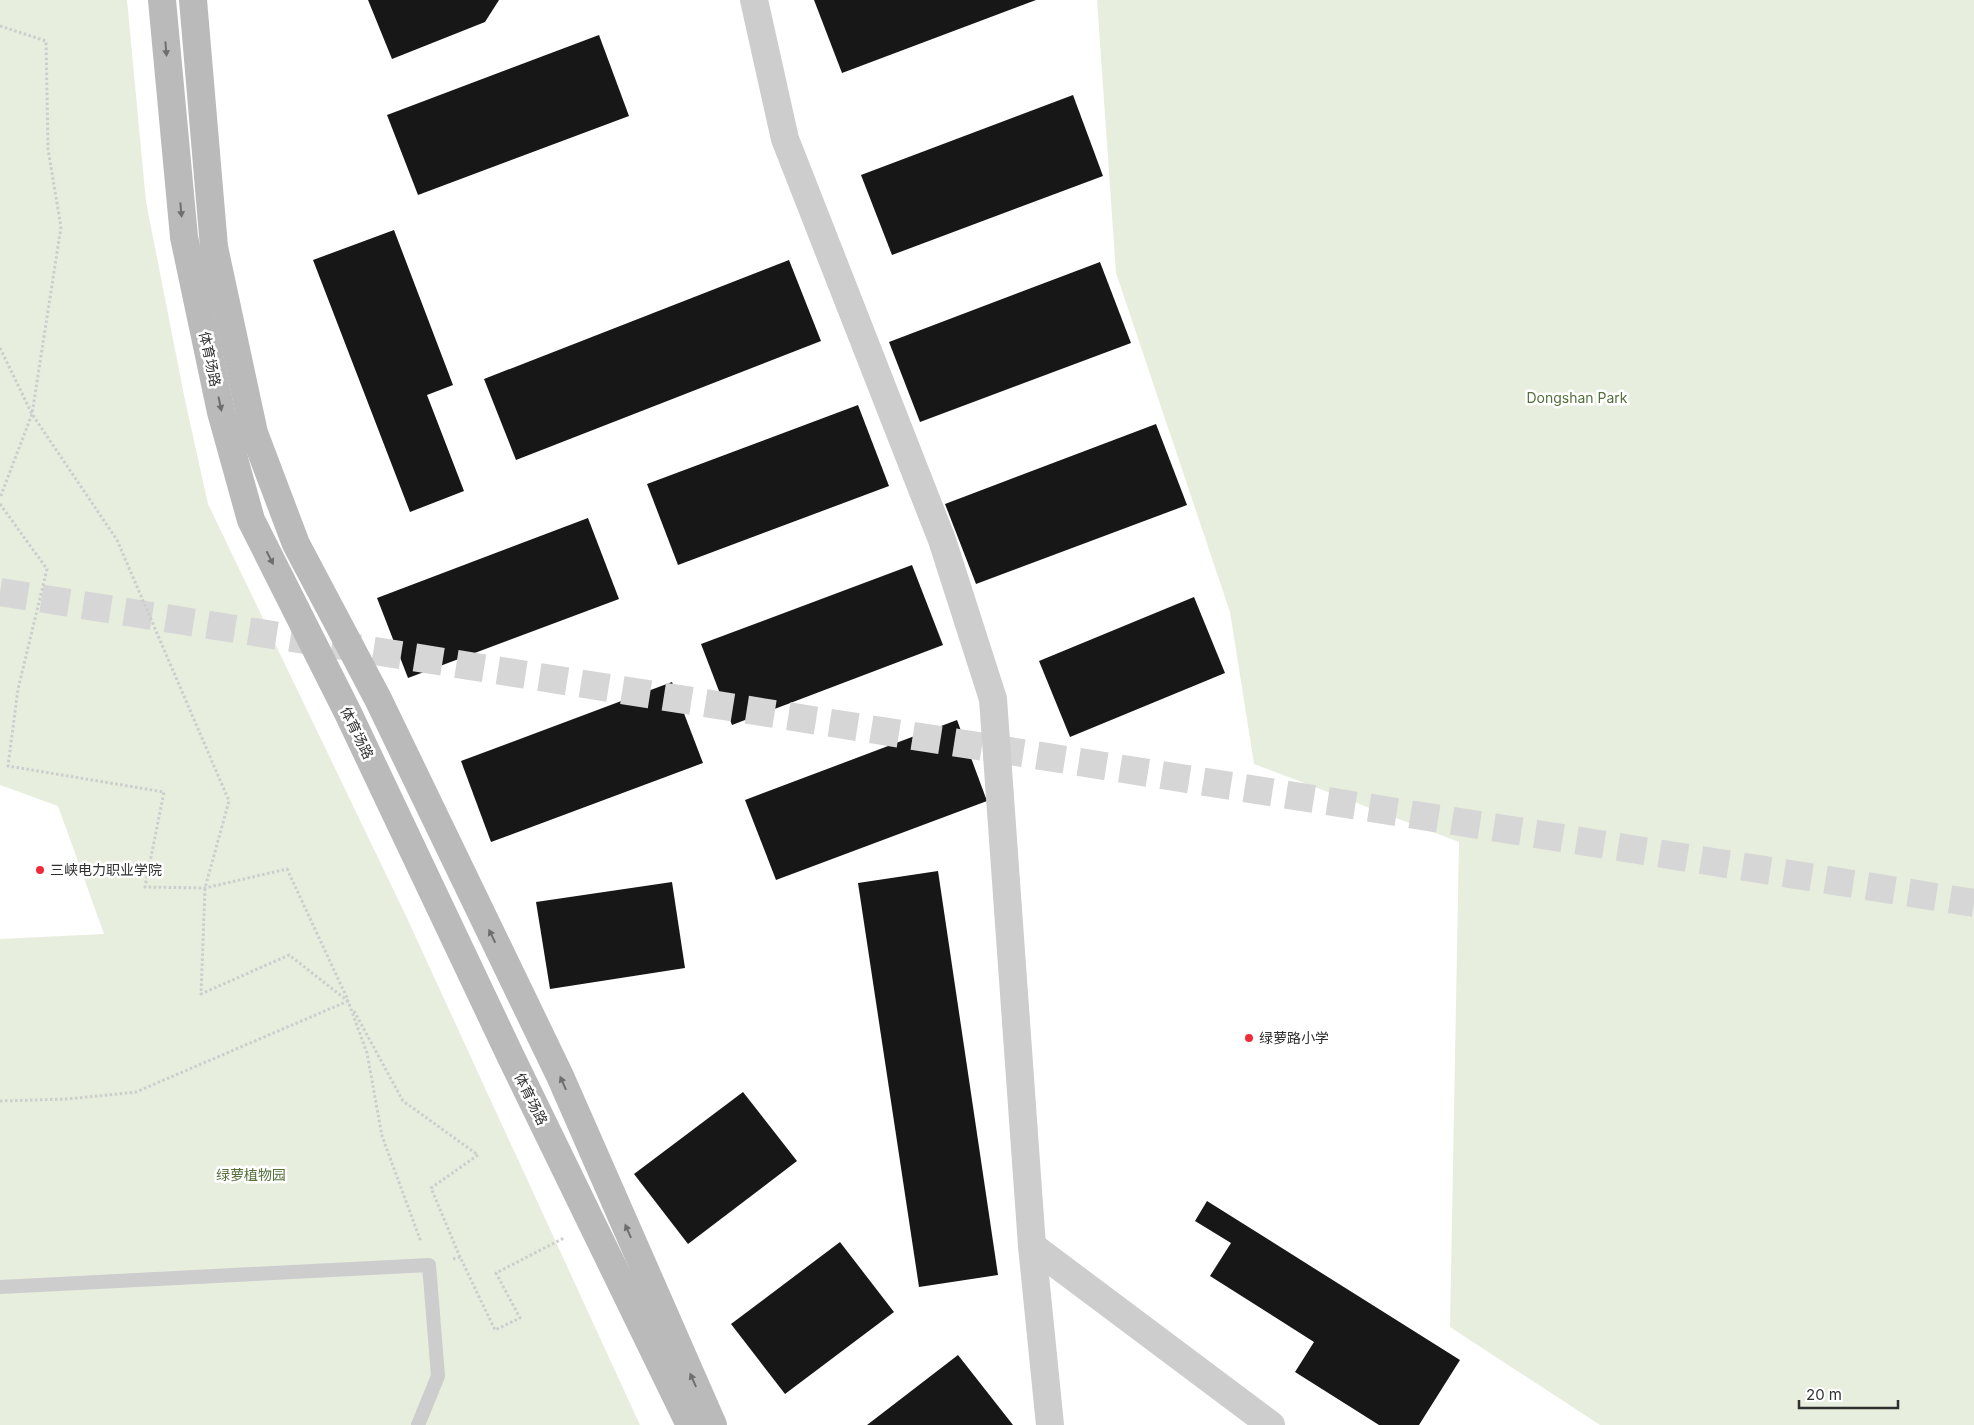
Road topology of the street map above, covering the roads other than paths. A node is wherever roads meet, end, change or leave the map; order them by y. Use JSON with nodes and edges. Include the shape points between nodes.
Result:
{"nodes":[{"id":1,"x":162,"y":0,"type":"edge"},
{"id":2,"x":193,"y":0,"type":"edge"},
{"id":3,"x":754,"y":0,"type":"edge"},
{"id":4,"x":1032,"y":1246,"type":"junction"},
{"id":5,"x":0,"y":1287,"type":"edge"},
{"id":6,"x":418,"y":1425,"type":"edge"},
{"id":7,"x":690,"y":1425,"type":"edge"},
{"id":8,"x":713,"y":1425,"type":"edge"},
{"id":9,"x":1050,"y":1425,"type":"edge"},
{"id":10,"x":1271,"y":1425,"type":"edge"}],
"edges":[{"from":1,"to":7,"type":"main road","name":"体育场路","one_way":true,"via":[[184,237],[221,412],[251,520],[348,713]]},
{"from":8,"to":2,"type":"main road","name":"体育场路","one_way":true,"via":[[560,1076],[378,699],[296,544],[254,433],[214,247]]},
{"from":3,"to":4,"type":"street","via":[[785,139],[942,540],[993,699]]},
{"from":4,"to":9,"type":"street"},
{"from":4,"to":10,"type":"street"},
{"from":5,"to":6,"type":"lane","via":[[429,1265],[438,1376]]}]}
